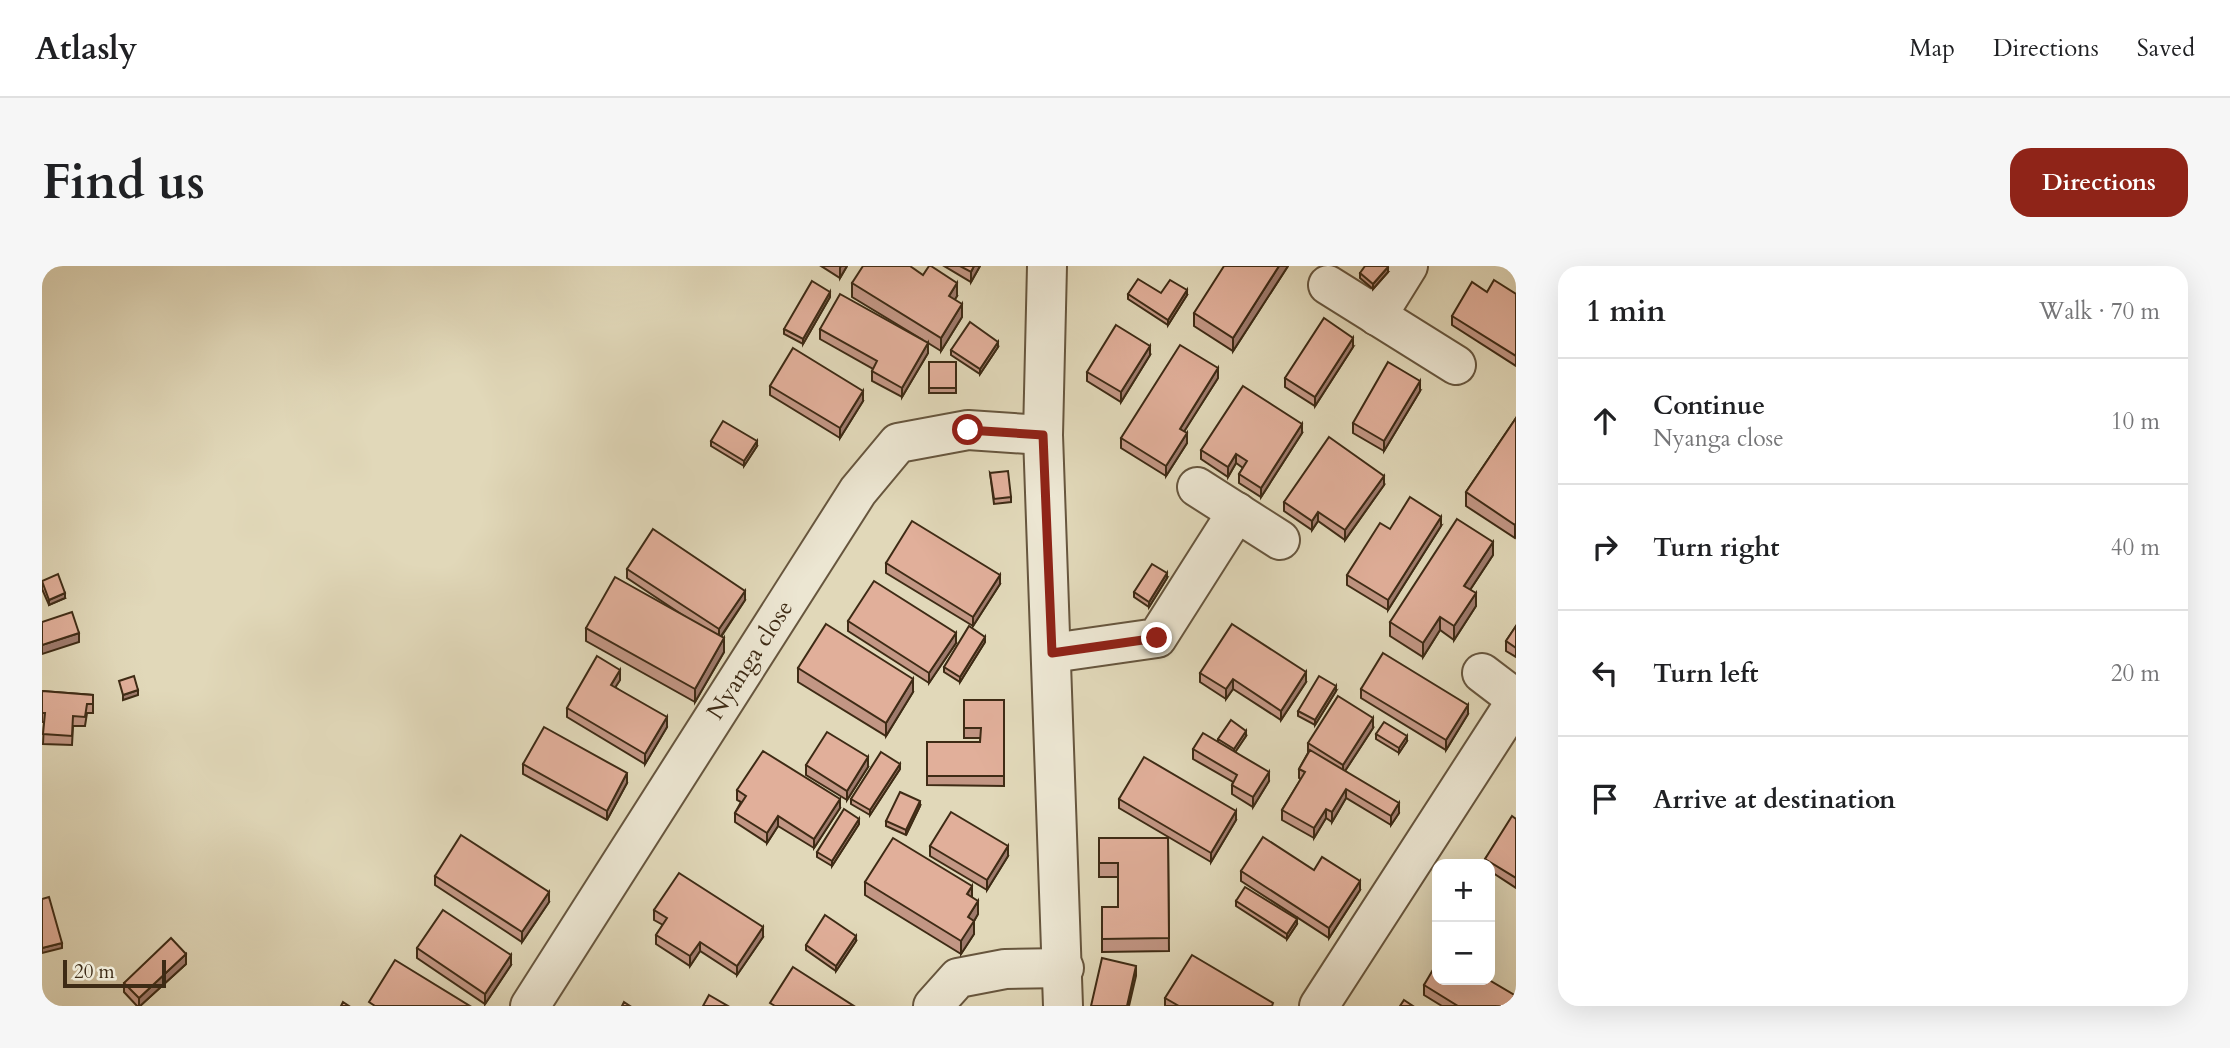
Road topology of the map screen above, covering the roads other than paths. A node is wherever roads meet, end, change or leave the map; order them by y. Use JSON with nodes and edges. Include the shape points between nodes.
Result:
{"nodes":[{"id":1,"x":1047,"y":266,"type":"edge"},
{"id":2,"x":1408,"y":266,"type":"edge"},
{"id":3,"x":1328,"y":285,"type":"dead end"},
{"id":4,"x":1377,"y":316,"type":"junction"},
{"id":5,"x":1455,"y":365,"type":"dead end"},
{"id":6,"x":1043,"y":435,"type":"junction"},
{"id":7,"x":1197,"y":487,"type":"dead end"},
{"id":8,"x":1237,"y":512,"type":"junction"},
{"id":9,"x":1280,"y":540,"type":"dead end"},
{"id":10,"x":1052,"y":653,"type":"junction"},
{"id":11,"x":1482,"y":673,"type":"dead end"},
{"id":12,"x":1516,"y":700,"type":"edge"},
{"id":13,"x":1064,"y":968,"type":"junction"},
{"id":14,"x":530,"y":1006,"type":"edge"},
{"id":15,"x":933,"y":1006,"type":"edge"},
{"id":16,"x":1063,"y":1006,"type":"edge"},
{"id":17,"x":1319,"y":1006,"type":"edge"}],
"edges":[{"from":1,"to":6,"type":"street"},
{"from":2,"to":4,"type":"street"},
{"from":3,"to":4,"type":"street"},
{"from":4,"to":5,"type":"street"},
{"from":6,"to":10,"type":"street"},
{"from":6,"to":14,"type":"street","name":"Nyanga close","via":[[968,430],[898,443],[858,491]]},
{"from":7,"to":8,"type":"street"},
{"from":8,"to":9,"type":"street"},
{"from":8,"to":10,"type":"street","via":[[1157,638]]},
{"from":10,"to":13,"type":"street"},
{"from":11,"to":12,"type":"street"},
{"from":12,"to":17,"type":"street"},
{"from":13,"to":15,"type":"street","via":[[1005,969],[958,978]]},
{"from":13,"to":16,"type":"street"}]}
